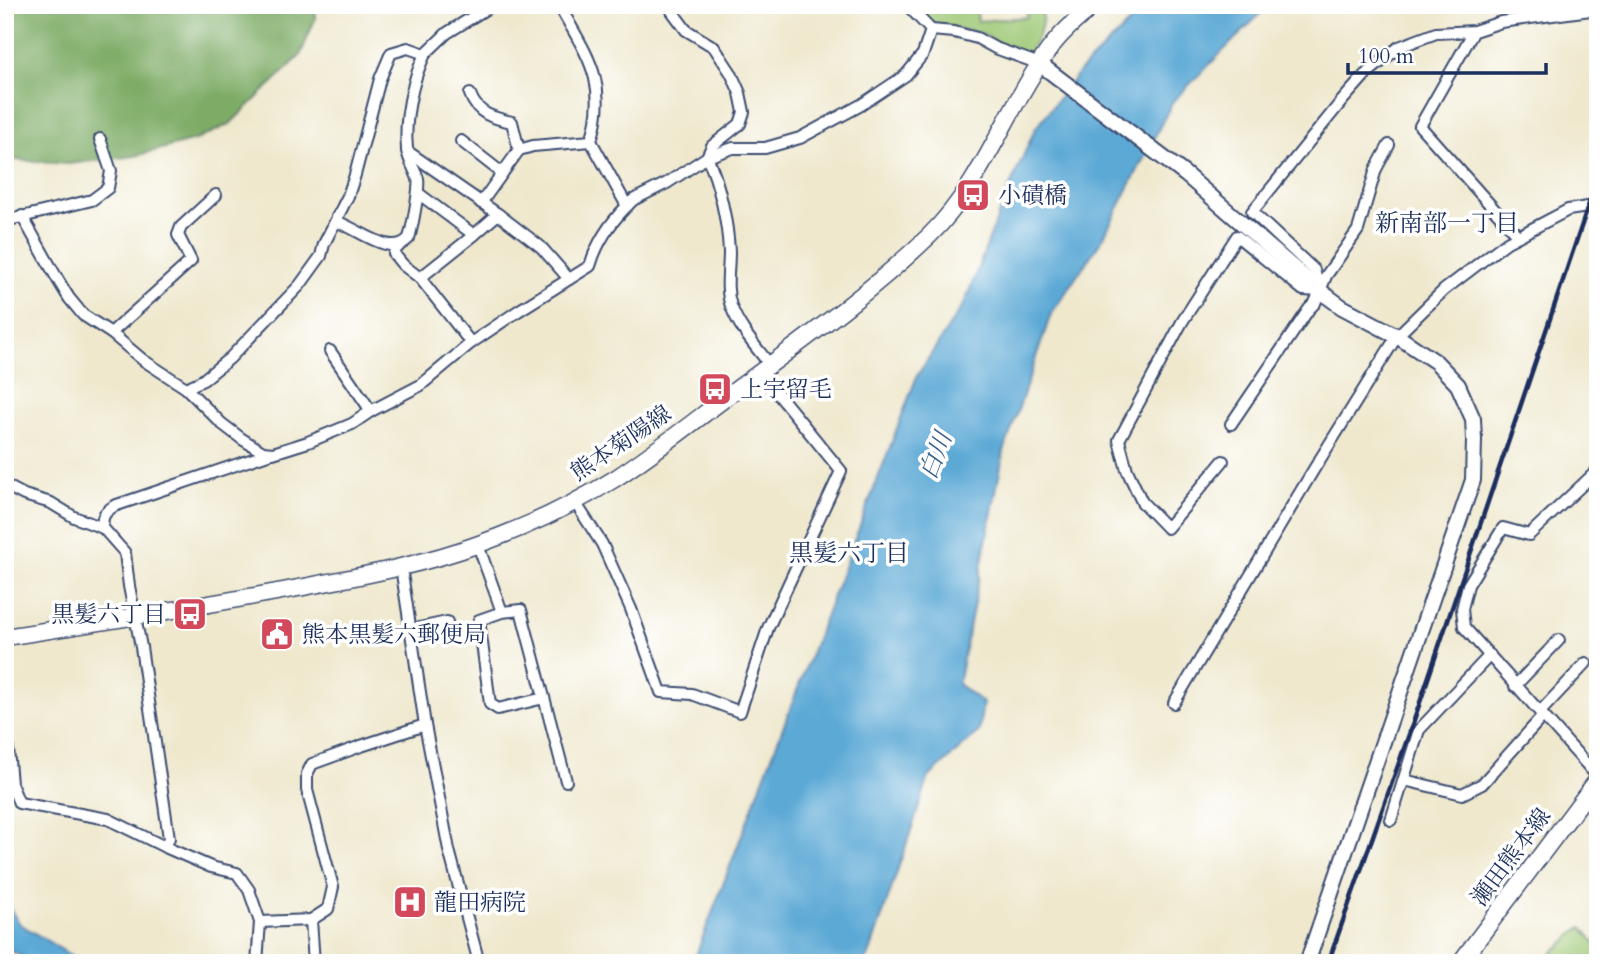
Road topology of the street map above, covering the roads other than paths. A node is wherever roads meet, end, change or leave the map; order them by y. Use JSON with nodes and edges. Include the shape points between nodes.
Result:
{"nodes":[{"id":1,"x":492,"y":5,"type":"edge"},
{"id":2,"x":559,"y":5,"type":"edge"},
{"id":3,"x":671,"y":5,"type":"edge"},
{"id":4,"x":907,"y":5,"type":"edge"},
{"id":5,"x":1095,"y":5,"type":"edge"},
{"id":6,"x":1598,"y":9,"type":"edge"},
{"id":7,"x":931,"y":30,"type":"junction"},
{"id":8,"x":1474,"y":31,"type":"junction"},
{"id":9,"x":425,"y":54,"type":"junction"},
{"id":10,"x":1040,"y":64,"type":"junction"},
{"id":11,"x":470,"y":94,"type":"dead end"},
{"id":12,"x":100,"y":139,"type":"dead end"},
{"id":13,"x":461,"y":141,"type":"dead end"},
{"id":14,"x":591,"y":141,"type":"junction"},
{"id":15,"x":1389,"y":145,"type":"dead end"},
{"id":16,"x":519,"y":150,"type":"junction"},
{"id":17,"x":407,"y":151,"type":"junction"},
{"id":18,"x":706,"y":157,"type":"junction"},
{"id":19,"x":502,"y":173,"type":"junction"},
{"id":20,"x":418,"y":193,"type":"junction"},
{"id":21,"x":216,"y":195,"type":"dead end"},
{"id":22,"x":481,"y":203,"type":"junction"},
{"id":23,"x":627,"y":206,"type":"junction"},
{"id":24,"x":1598,"y":210,"type":"edge"},
{"id":25,"x":498,"y":214,"type":"junction"},
{"id":26,"x":22,"y":216,"type":"junction"},
{"id":27,"x":337,"y":217,"type":"junction"},
{"id":28,"x":5,"y":220,"type":"edge"},
{"id":29,"x":474,"y":235,"type":"junction"},
{"id":30,"x":1518,"y":236,"type":"junction"},
{"id":31,"x":399,"y":246,"type":"junction"},
{"id":32,"x":420,"y":278,"type":"junction"},
{"id":33,"x":569,"y":279,"type":"junction"},
{"id":34,"x":1320,"y":291,"type":"junction"},
{"id":35,"x":111,"y":333,"type":"junction"},
{"id":36,"x":1396,"y":335,"type":"junction"},
{"id":37,"x":471,"y":343,"type":"junction"},
{"id":38,"x":330,"y":351,"type":"dead end"},
{"id":39,"x":765,"y":369,"type":"junction"},
{"id":40,"x":186,"y":388,"type":"junction"},
{"id":41,"x":371,"y":411,"type":"junction"},
{"id":42,"x":1230,"y":424,"type":"dead end"},
{"id":43,"x":273,"y":453,"type":"junction"},
{"id":44,"x":1223,"y":461,"type":"dead end"},
{"id":45,"x":1598,"y":470,"type":"edge"},
{"id":46,"x":5,"y":485,"type":"edge"},
{"id":47,"x":575,"y":502,"type":"junction"},
{"id":48,"x":103,"y":528,"type":"junction"},
{"id":49,"x":478,"y":545,"type":"junction"},
{"id":50,"x":401,"y":567,"type":"junction"},
{"id":51,"x":502,"y":612,"type":"junction"},
{"id":52,"x":135,"y":617,"type":"junction"},
{"id":53,"x":447,"y":622,"type":"dead end"},
{"id":54,"x":410,"y":630,"type":"junction"},
{"id":55,"x":5,"y":637,"type":"edge"},
{"id":56,"x":1559,"y":640,"type":"dead end"},
{"id":57,"x":1490,"y":655,"type":"junction"},
{"id":58,"x":1586,"y":663,"type":"dead end"},
{"id":59,"x":1515,"y":686,"type":"junction"},
{"id":60,"x":544,"y":698,"type":"junction"},
{"id":61,"x":1174,"y":703,"type":"dead end"},
{"id":62,"x":5,"y":713,"type":"edge"},
{"id":63,"x":1541,"y":714,"type":"junction"},
{"id":64,"x":425,"y":725,"type":"junction"},
{"id":65,"x":1598,"y":778,"type":"edge"},
{"id":66,"x":1404,"y":780,"type":"junction"},
{"id":67,"x":566,"y":781,"type":"dead end"},
{"id":68,"x":1592,"y":800,"type":"edge"},
{"id":69,"x":1391,"y":820,"type":"dead end"},
{"id":70,"x":165,"y":847,"type":"junction"},
{"id":71,"x":311,"y":920,"type":"junction"},
{"id":72,"x":260,"y":922,"type":"junction"},
{"id":73,"x":257,"y":963,"type":"edge"},
{"id":74,"x":314,"y":963,"type":"edge"},
{"id":75,"x":479,"y":963,"type":"edge"},
{"id":76,"x":1307,"y":963,"type":"edge"},
{"id":77,"x":1460,"y":963,"type":"edge"}],
"edges":[{"from":1,"to":9,"type":"street","via":[[447,33]]},
{"from":2,"to":14,"type":"street","via":[[595,74],[597,123]]},
{"from":3,"to":18,"type":"street","via":[[686,30],[715,47],[740,93],[744,112],[740,124],[712,146]]},
{"from":4,"to":7,"type":"street"},
{"from":5,"to":10,"type":"main road","name":"熊本菊陽線","via":[[1049,49]]},
{"from":6,"to":8,"type":"street","via":[[1502,22]]},
{"from":7,"to":10,"type":"street","via":[[977,38]]},
{"from":7,"to":18,"type":"street","via":[[923,54],[906,75],[861,105],[800,138]]},
{"from":8,"to":30,"type":"street","via":[[1420,126]]},
{"from":8,"to":34,"type":"street","via":[[1436,33],[1399,47],[1365,75],[1252,212],[1314,270]]},
{"from":9,"to":17,"type":"street","via":[[414,82]]},
{"from":9,"to":27,"type":"street","via":[[408,48],[391,53],[355,175]]},
{"from":10,"to":34,"type":"street","via":[[1186,176]]},
{"from":10,"to":39,"type":"main road","name":"熊本菊陽線","via":[[967,191],[934,231],[901,263]]},
{"from":11,"to":16,"type":"street","via":[[478,110],[512,122]]},
{"from":12,"to":26,"type":"street","via":[[111,171],[108,188],[92,200]]},
{"from":13,"to":19,"type":"street"},
{"from":14,"to":16,"type":"street"},
{"from":14,"to":23,"type":"street"},
{"from":15,"to":34,"type":"street","via":[[1376,169],[1358,230]]},
{"from":16,"to":19,"type":"street"},
{"from":17,"to":20,"type":"street","via":[[419,183]]},
{"from":17,"to":22,"type":"street"},
{"from":18,"to":23,"type":"street"},
{"from":18,"to":39,"type":"street","via":[[724,214],[731,307]]},
{"from":19,"to":22,"type":"street"},
{"from":20,"to":29,"type":"street"},
{"from":20,"to":31,"type":"street","via":[[409,238]]},
{"from":21,"to":35,"type":"street","via":[[181,227],[178,235],[191,261]]},
{"from":22,"to":25,"type":"street"},
{"from":23,"to":33,"type":"street","via":[[606,230],[590,266]]},
{"from":24,"to":30,"type":"street","via":[[1568,210]]},
{"from":25,"to":29,"type":"street"},
{"from":25,"to":33,"type":"street","via":[[541,247]]},
{"from":26,"to":28,"type":"street"},
{"from":26,"to":35,"type":"street","via":[[69,298],[83,315]]},
{"from":27,"to":31,"type":"street","via":[[340,223],[376,241]]},
{"from":27,"to":40,"type":"street","via":[[321,256],[300,285],[230,358]]},
{"from":29,"to":32,"type":"street"},
{"from":30,"to":36,"type":"street","via":[[1444,290]]},
{"from":31,"to":32,"type":"street","via":[[394,254]]},
{"from":32,"to":37,"type":"street"},
{"from":33,"to":37,"type":"street"},
{"from":34,"to":36,"type":"street"},
{"from":34,"to":42,"type":"street"},
{"from":34,"to":44,"type":"street","via":[[1303,290],[1237,236],[1182,322],[1119,440],[1142,502],[1167,527]]},
{"from":35,"to":40,"type":"street"},
{"from":36,"to":61,"type":"street"},
{"from":36,"to":76,"type":"street","via":[[1436,362],[1458,385],[1473,419],[1473,480]]},
{"from":37,"to":41,"type":"street","via":[[421,385]]},
{"from":38,"to":41,"type":"street"},
{"from":39,"to":47,"type":"main road","name":"熊本菊陽線","via":[[617,477]]},
{"from":39,"to":47,"type":"street","via":[[841,471],[768,628],[740,712],[692,694],[661,692],[617,577]]},
{"from":40,"to":43,"type":"street","via":[[220,423],[263,452]]},
{"from":41,"to":43,"type":"street","via":[[352,424]]},
{"from":43,"to":48,"type":"street","via":[[114,506],[104,513]]},
{"from":45,"to":57,"type":"street","via":[[1529,535],[1503,528],[1468,585],[1462,609],[1464,627]]},
{"from":46,"to":48,"type":"street"},
{"from":47,"to":49,"type":"main road","name":"熊本菊陽線"},
{"from":48,"to":52,"type":"street","via":[[125,554]]},
{"from":49,"to":50,"type":"main road","name":"熊本菊陽線"},
{"from":49,"to":51,"type":"street"},
{"from":50,"to":52,"type":"main road","name":"熊本菊陽線"},
{"from":50,"to":54,"type":"street"},
{"from":51,"to":60,"type":"street","via":[[521,610]]},
{"from":51,"to":60,"type":"street","via":[[479,620],[490,704],[498,709]]},
{"from":52,"to":55,"type":"main road","name":"熊本菊陽線"},
{"from":52,"to":70,"type":"street","via":[[169,838]]},
{"from":53,"to":54,"type":"street"},
{"from":54,"to":64,"type":"street"},
{"from":56,"to":59,"type":"street"},
{"from":57,"to":59,"type":"street"},
{"from":57,"to":66,"type":"street","via":[[1419,730]]},
{"from":58,"to":63,"type":"street"},
{"from":59,"to":63,"type":"street"},
{"from":60,"to":67,"type":"street"},
{"from":62,"to":70,"type":"street","via":[[11,784],[19,803],[108,819]]},
{"from":63,"to":65,"type":"street"},
{"from":63,"to":66,"type":"street","via":[[1482,784],[1462,794]]},
{"from":64,"to":71,"type":"street","via":[[313,764],[307,774],[332,887],[328,909]]},
{"from":64,"to":75,"type":"street","via":[[449,850]]},
{"from":65,"to":68,"type":"main road","name":"瀬田熊本線"},
{"from":66,"to":69,"type":"street"},
{"from":68,"to":77,"type":"main road","name":"瀬田熊本線"},
{"from":70,"to":72,"type":"street","via":[[237,873],[249,890]]},
{"from":71,"to":72,"type":"street"},
{"from":71,"to":74,"type":"street"},
{"from":72,"to":73,"type":"street"}]}
